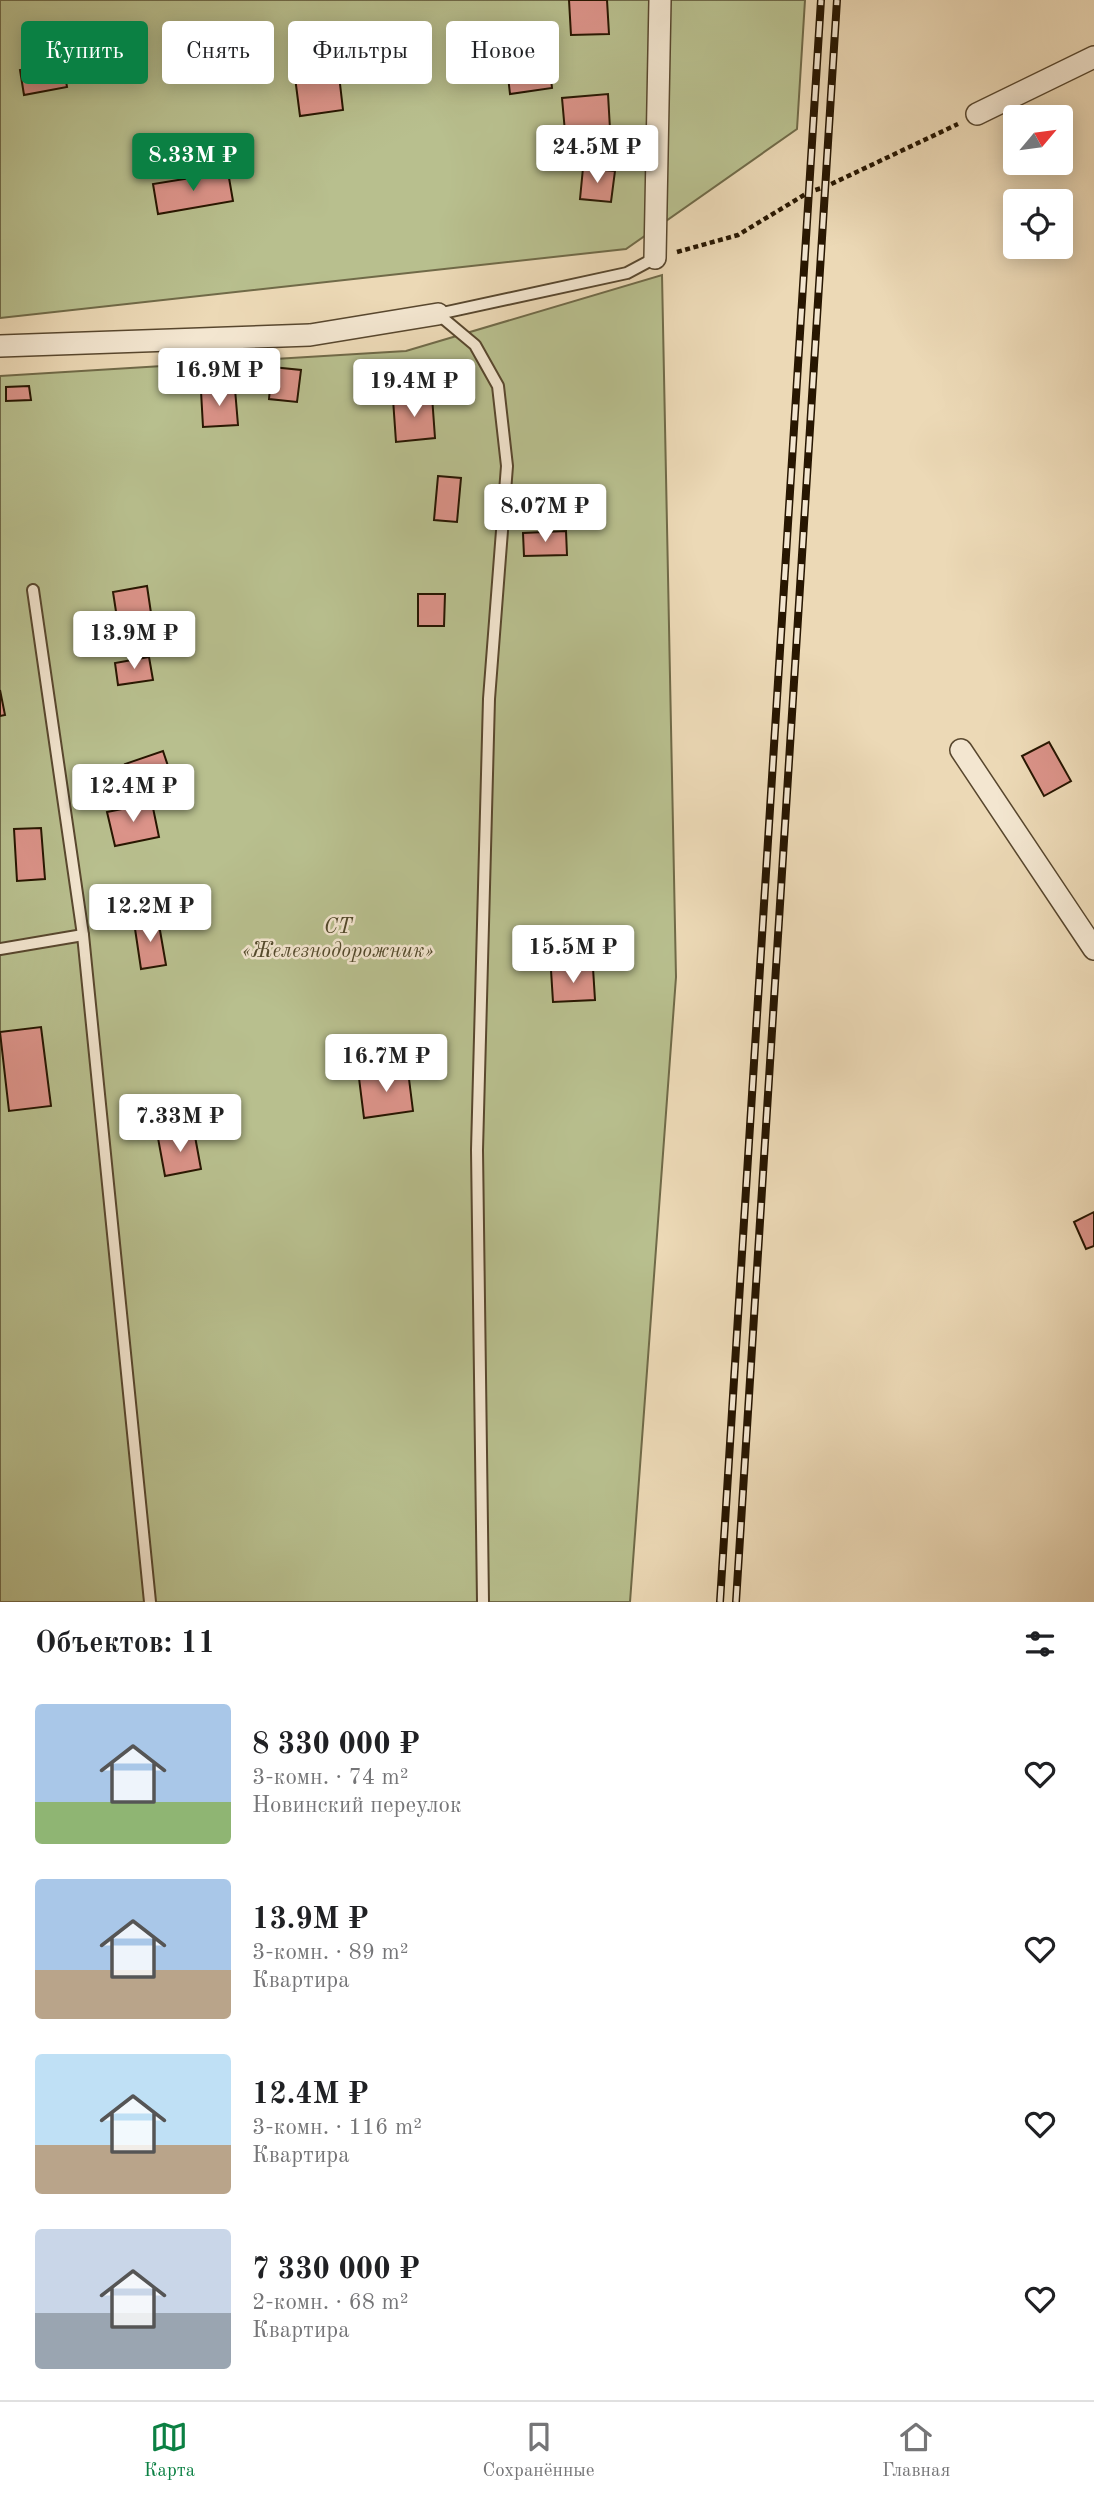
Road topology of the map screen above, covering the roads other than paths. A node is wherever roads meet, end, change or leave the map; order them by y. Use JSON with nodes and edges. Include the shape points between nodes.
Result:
{"nodes":[{"id":1,"x":660,"y":0,"type":"edge"},
{"id":2,"x":1094,"y":57,"type":"edge"},
{"id":3,"x":978,"y":114,"type":"road end"},
{"id":4,"x":655,"y":258,"type":"joint"},
{"id":5,"x":438,"y":314,"type":"junction"},
{"id":6,"x":0,"y":346,"type":"edge"},
{"id":7,"x":33,"y":590,"type":"dead end"},
{"id":8,"x":961,"y":750,"type":"dead end"},
{"id":9,"x":83,"y":936,"type":"junction"},
{"id":10,"x":0,"y":949,"type":"edge"},
{"id":11,"x":1094,"y":949,"type":"edge"},
{"id":12,"x":150,"y":1602,"type":"edge"},
{"id":13,"x":483,"y":1602,"type":"edge"}],
"edges":[{"from":1,"to":4,"type":"street"},
{"from":2,"to":3,"type":"street"},
{"from":4,"to":5,"type":"lane","via":[[627,273]]},
{"from":5,"to":6,"type":"street","via":[[310,335]]},
{"from":5,"to":13,"type":"lane","via":[[475,345],[498,386],[507,466],[489,699],[477,1150]]},
{"from":7,"to":9,"type":"lane"},
{"from":8,"to":11,"type":"street"},
{"from":9,"to":10,"type":"lane"},
{"from":9,"to":12,"type":"lane"}]}
